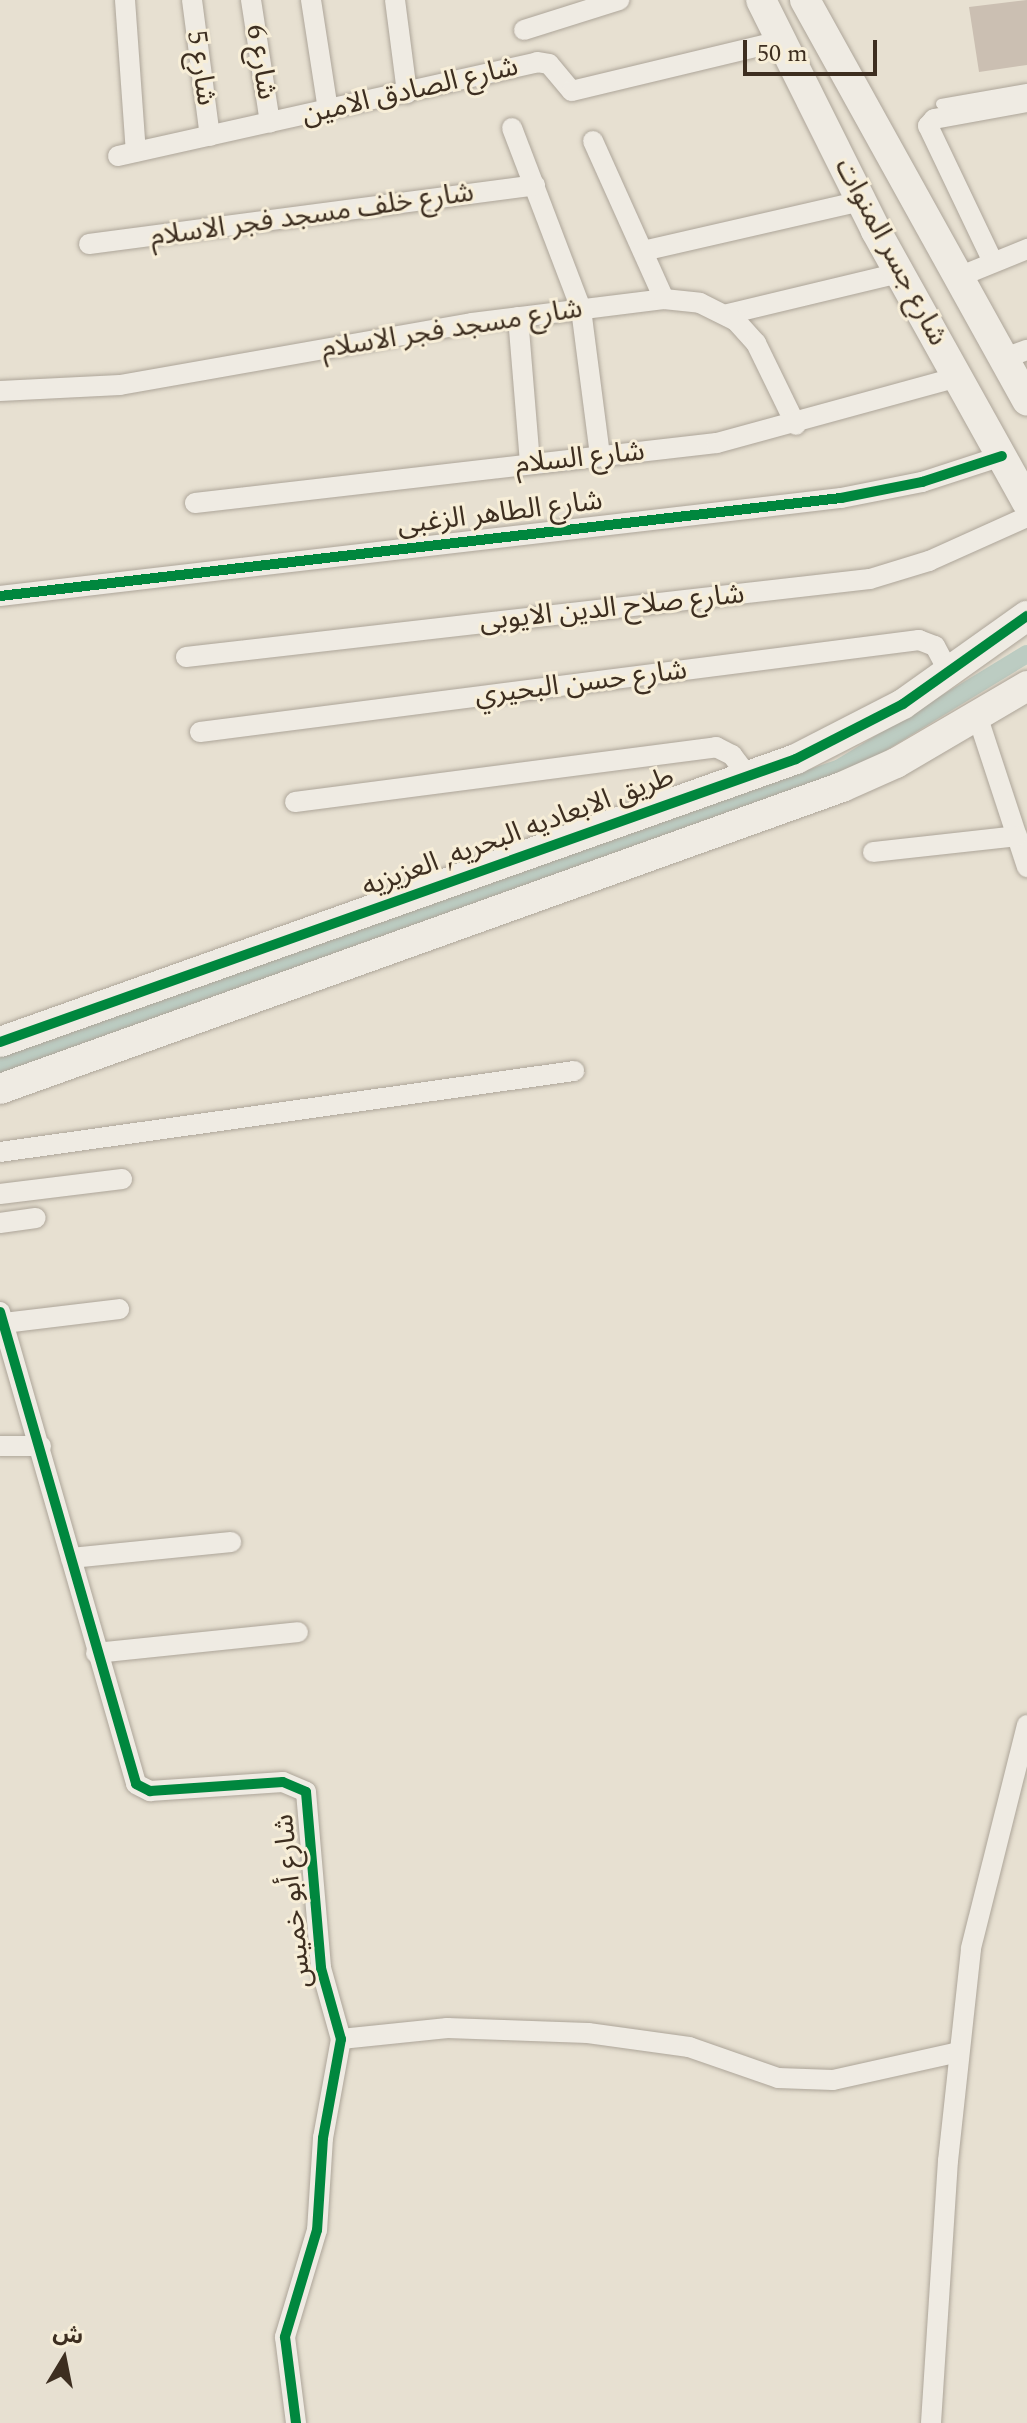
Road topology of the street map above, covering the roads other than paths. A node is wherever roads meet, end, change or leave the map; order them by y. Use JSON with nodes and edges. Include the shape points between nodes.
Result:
{"nodes":[{"id":1,"x":125,"y":0,"type":"edge"},
{"id":2,"x":192,"y":0,"type":"edge"},
{"id":3,"x":251,"y":0,"type":"edge"},
{"id":4,"x":311,"y":0,"type":"edge"},
{"id":5,"x":395,"y":0,"type":"edge"},
{"id":6,"x":619,"y":0,"type":"edge"},
{"id":7,"x":761,"y":0,"type":"edge"},
{"id":8,"x":805,"y":0,"type":"edge"},
{"id":9,"x":524,"y":30,"type":"dead end"},
{"id":10,"x":781,"y":41,"type":"junction"},
{"id":11,"x":1027,"y":89,"type":"edge"},
{"id":12,"x":407,"y":93,"type":"junction"},
{"id":13,"x":1027,"y":102,"type":"edge"},
{"id":14,"x":941,"y":104,"type":"dead end"},
{"id":15,"x":328,"y":110,"type":"junction"},
{"id":16,"x":270,"y":123,"type":"junction"},
{"id":17,"x":512,"y":128,"type":"dead end"},
{"id":18,"x":210,"y":136,"type":"junction"},
{"id":19,"x":593,"y":141,"type":"dead end"},
{"id":20,"x":535,"y":185,"type":"junction"},
{"id":21,"x":862,"y":201,"type":"junction"},
{"id":22,"x":89,"y":244,"type":"dead end"},
{"id":23,"x":1027,"y":249,"type":"edge"},
{"id":24,"x":643,"y":251,"type":"junction"},
{"id":25,"x":993,"y":262,"type":"junction"},
{"id":26,"x":899,"y":273,"type":"junction"},
{"id":27,"x":956,"y":278,"type":"junction"},
{"id":28,"x":664,"y":299,"type":"junction"},
{"id":29,"x":581,"y":309,"type":"junction"},
{"id":30,"x":728,"y":314,"type":"junction"},
{"id":31,"x":518,"y":317,"type":"junction"},
{"id":32,"x":1014,"y":355,"type":"edge"},
{"id":33,"x":958,"y":377,"type":"junction"},
{"id":34,"x":0,"y":391,"type":"edge"},
{"id":35,"x":1027,"y":401,"type":"edge"},
{"id":36,"x":796,"y":425,"type":"junction"},
{"id":37,"x":600,"y":455,"type":"junction"},
{"id":38,"x":1002,"y":456,"type":"junction"},
{"id":39,"x":530,"y":463,"type":"junction"},
{"id":40,"x":1027,"y":502,"type":"edge"},
{"id":41,"x":195,"y":503,"type":"dead end"},
{"id":42,"x":1027,"y":517,"type":"edge"},
{"id":43,"x":0,"y":596,"type":"edge"},
{"id":44,"x":1027,"y":616,"type":"edge"},
{"id":45,"x":186,"y":657,"type":"dead end"},
{"id":46,"x":947,"y":669,"type":"junction"},
{"id":47,"x":1027,"y":686,"type":"edge"},
{"id":48,"x":978,"y":718,"type":"junction"},
{"id":49,"x":200,"y":732,"type":"dead end"},
{"id":50,"x":747,"y":775,"type":"junction"},
{"id":51,"x":295,"y":802,"type":"dead end"},
{"id":52,"x":1023,"y":841,"type":"edge"},
{"id":53,"x":873,"y":852,"type":"dead end"},
{"id":54,"x":0,"y":1042,"type":"edge"},
{"id":55,"x":574,"y":1071,"type":"dead end"},
{"id":56,"x":0,"y":1089,"type":"edge"},
{"id":57,"x":0,"y":1152,"type":"edge"},
{"id":58,"x":122,"y":1179,"type":"dead end"},
{"id":59,"x":0,"y":1194,"type":"edge"},
{"id":60,"x":36,"y":1218,"type":"dead end"},
{"id":61,"x":0,"y":1223,"type":"edge"},
{"id":62,"x":119,"y":1309,"type":"dead end"},
{"id":63,"x":1,"y":1317,"type":"edge"},
{"id":64,"x":0,"y":1446,"type":"edge"},
{"id":65,"x":41,"y":1446,"type":"junction"},
{"id":66,"x":231,"y":1542,"type":"dead end"},
{"id":67,"x":71,"y":1558,"type":"junction"},
{"id":68,"x":298,"y":1632,"type":"dead end"},
{"id":69,"x":96,"y":1653,"type":"junction"},
{"id":70,"x":1027,"y":1725,"type":"edge"},
{"id":71,"x":341,"y":2039,"type":"junction"},
{"id":72,"x":959,"y":2052,"type":"junction"},
{"id":73,"x":296,"y":2423,"type":"edge"},
{"id":74,"x":931,"y":2423,"type":"edge"}],
"edges":[{"from":1,"to":18,"type":"street","name":"شارع الصادق الامين","via":[[127,154]]},
{"from":2,"to":18,"type":"street","name":"شارع 5"},
{"from":3,"to":16,"type":"street","name":"شارع 6"},
{"from":4,"to":15,"type":"street"},
{"from":5,"to":12,"type":"street"},
{"from":6,"to":9,"type":"street"},
{"from":7,"to":10,"type":"street","name":"شارع جسر المنوات"},
{"from":8,"to":27,"type":"street","name":"شارع جسر المنوات"},
{"from":10,"to":12,"type":"street","name":"شارع الصادق الامين","via":[[572,91],[543,62]]},
{"from":10,"to":21,"type":"street","name":"شارع جسر المنوات"},
{"from":11,"to":14,"type":"lane"},
{"from":12,"to":15,"type":"street","name":"شارع الصادق الامين"},
{"from":13,"to":25,"type":"street","via":[[934,119],[928,126]]},
{"from":15,"to":16,"type":"street","name":"شارع الصادق الامين"},
{"from":16,"to":18,"type":"street","name":"شارع الصادق الامين"},
{"from":17,"to":20,"type":"street"},
{"from":19,"to":24,"type":"street"},
{"from":20,"to":22,"type":"street","name":"شارع خلف مسجد فجر الاسلام"},
{"from":20,"to":29,"type":"street"},
{"from":21,"to":24,"type":"street"},
{"from":21,"to":26,"type":"street","name":"شارع جسر المنوات"},
{"from":23,"to":25,"type":"street"},
{"from":24,"to":28,"type":"street"},
{"from":25,"to":27,"type":"street"},
{"from":26,"to":30,"type":"street","name":"شارع مسجد فجر الاسلام"},
{"from":26,"to":33,"type":"street","name":"شارع جسر المنوات"},
{"from":27,"to":32,"type":"street","name":"شارع جسر المنوات"},
{"from":28,"to":29,"type":"street","name":"شارع مسجد فجر الاسلام"},
{"from":28,"to":30,"type":"street","name":"شارع مسجد فجر الاسلام"},
{"from":29,"to":31,"type":"street","name":"شارع مسجد فجر الاسلام"},
{"from":29,"to":37,"type":"street"},
{"from":30,"to":36,"type":"street","via":[[756,343]]},
{"from":31,"to":34,"type":"street","name":"شارع مسجد فجر الاسلام","via":[[120,385]]},
{"from":31,"to":39,"type":"street"},
{"from":32,"to":35,"type":"street","name":"شارع جسر المنوات"},
{"from":33,"to":36,"type":"street","name":"شارع السلام"},
{"from":33,"to":38,"type":"street","name":"شارع جسر المنوات"},
{"from":36,"to":37,"type":"street","name":"شارع السلام","via":[[717,443]]},
{"from":37,"to":39,"type":"street","name":"شارع السلام"},
{"from":38,"to":40,"type":"street","name":"شارع جسر المنوات"},
{"from":38,"to":43,"type":"street","name":"شارع الطاهر الزغبى","via":[[841,498]]},
{"from":39,"to":41,"type":"street","name":"شارع السلام"},
{"from":42,"to":45,"type":"street","name":"شارع صلاح الدين الايوبى","via":[[910,569],[870,579]]},
{"from":44,"to":46,"type":"street","name":"طريق الابعاديه البحريه, العزيزيه"},
{"from":46,"to":49,"type":"street","name":"شارع حسن البحيري","via":[[935,646],[919,640]]},
{"from":46,"to":50,"type":"street","name":"طريق الابعاديه البحريه, العزيزيه","via":[[854,734]]},
{"from":47,"to":48,"type":"street"},
{"from":48,"to":52,"type":"street"},
{"from":48,"to":56,"type":"street","via":[[842,787]]},
{"from":50,"to":51,"type":"street","via":[[732,755],[716,747]]},
{"from":50,"to":54,"type":"street","name":"طريق الابعاديه البحريه, العزيزيه"},
{"from":52,"to":53,"type":"street"},
{"from":55,"to":57,"type":"street"},
{"from":58,"to":59,"type":"street"},
{"from":60,"to":61,"type":"street"},
{"from":62,"to":63,"type":"street"},
{"from":63,"to":65,"type":"street","name":"شارع أبو خميس"},
{"from":64,"to":65,"type":"street"},
{"from":65,"to":67,"type":"street","name":"شارع أبو خميس"},
{"from":66,"to":67,"type":"street"},
{"from":67,"to":69,"type":"street","name":"شارع أبو خميس"},
{"from":68,"to":69,"type":"street"},
{"from":69,"to":71,"type":"street","name":"شارع أبو خميس","via":[[136,1784],[150,1791],[283,1782],[306,1792],[321,1968]]},
{"from":70,"to":72,"type":"street","via":[[971,1948]]},
{"from":71,"to":72,"type":"street","via":[[447,2028],[588,2033],[689,2047],[778,2078],[833,2080]]},
{"from":71,"to":73,"type":"street","name":"شارع أبو خميس","via":[[323,2138],[317,2230],[285,2337]]},
{"from":72,"to":74,"type":"street"}]}
